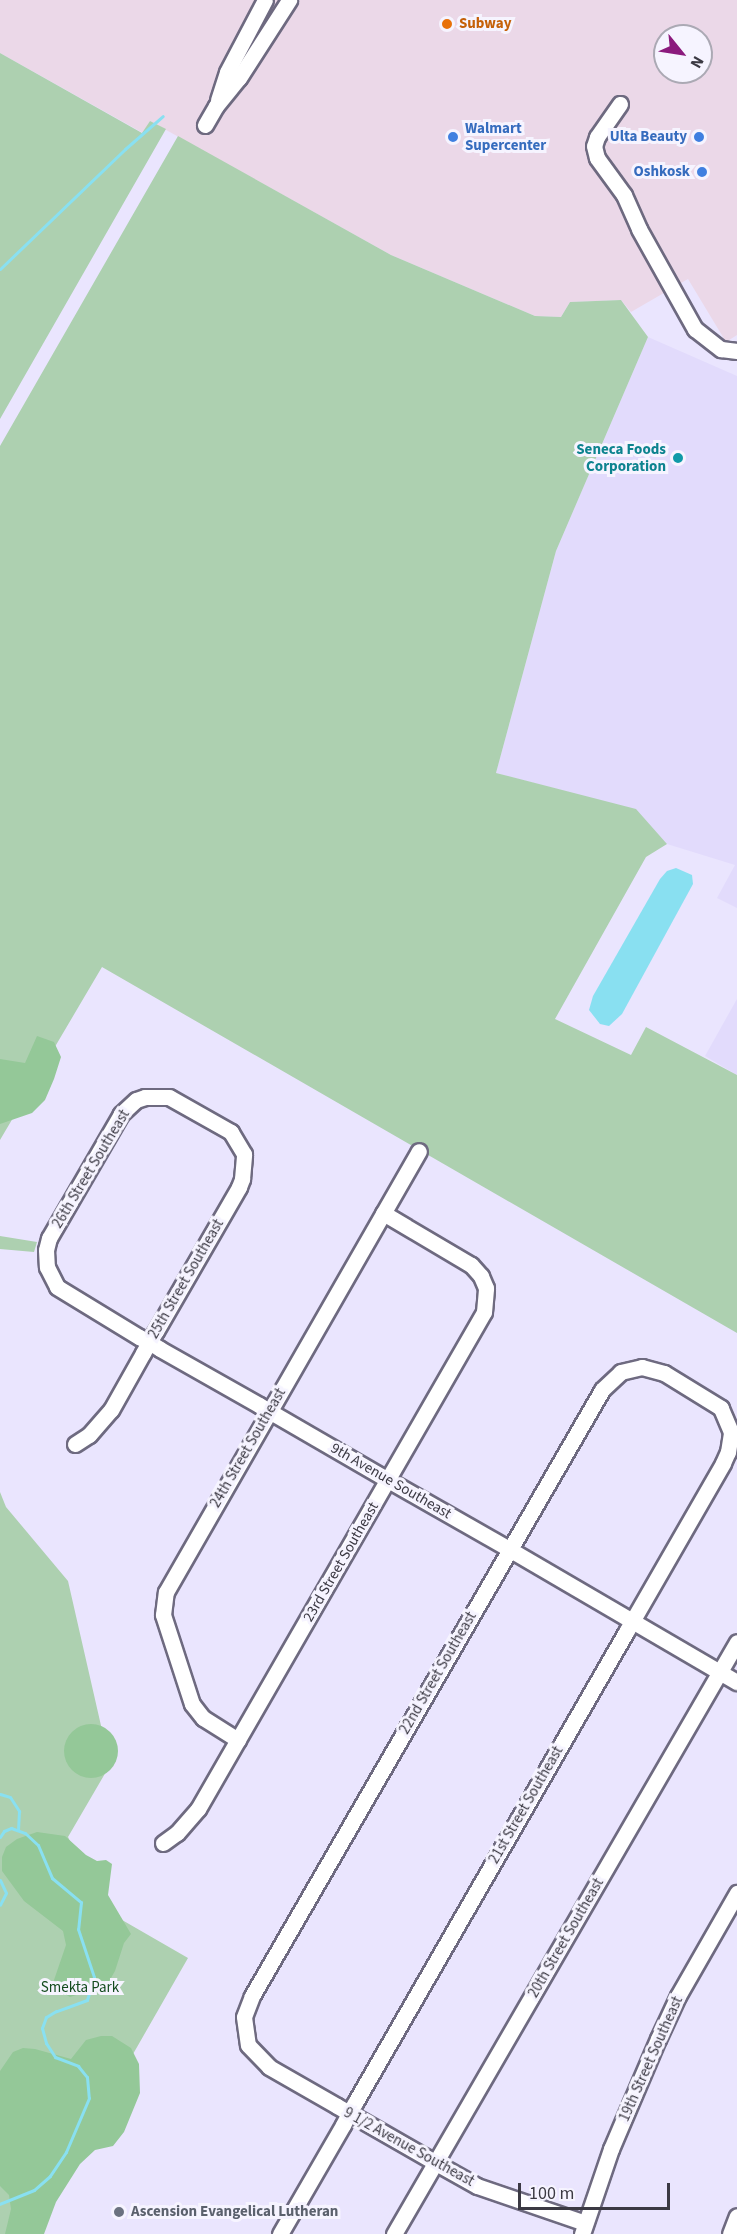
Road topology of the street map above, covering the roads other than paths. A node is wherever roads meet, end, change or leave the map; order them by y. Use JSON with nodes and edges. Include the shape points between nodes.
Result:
{"nodes":[{"id":1,"x":265,"y":0,"type":"edge"},
{"id":2,"x":289,"y":0,"type":"edge"},
{"id":3,"x":620,"y":104,"type":"dead end"},
{"id":4,"x":216,"y":106,"type":"junction"},
{"id":5,"x":205,"y":125,"type":"dead end"},
{"id":6,"x":737,"y":351,"type":"edge"},
{"id":7,"x":202,"y":1113,"type":"joint"},
{"id":8,"x":419,"y":1152,"type":"dead end"},
{"id":9,"x":383,"y":1213,"type":"junction"},
{"id":10,"x":50,"y":1274,"type":"joint"},
{"id":11,"x":149,"y":1342,"type":"junction"},
{"id":12,"x":687,"y":1386,"type":"joint"},
{"id":13,"x":269,"y":1411,"type":"junction"},
{"id":14,"x":75,"y":1444,"type":"dead end"},
{"id":15,"x":388,"y":1480,"type":"junction"},
{"id":16,"x":509,"y":1549,"type":"junction"},
{"id":17,"x":632,"y":1622,"type":"junction"},
{"id":18,"x":737,"y":1642,"type":"edge"},
{"id":19,"x":720,"y":1672,"type":"junction"},
{"id":20,"x":737,"y":1682,"type":"edge"},
{"id":21,"x":238,"y":1740,"type":"junction"},
{"id":22,"x":164,"y":1842,"type":"dead end"},
{"id":23,"x":737,"y":1893,"type":"edge"},
{"id":24,"x":248,"y":2045,"type":"joint"},
{"id":25,"x":349,"y":2113,"type":"junction"},
{"id":26,"x":436,"y":2163,"type":"junction"},
{"id":27,"x":737,"y":2216,"type":"edge"},
{"id":28,"x":583,"y":2229,"type":"edge"},
{"id":29,"x":280,"y":2234,"type":"edge"},
{"id":30,"x":394,"y":2234,"type":"edge"},
{"id":31,"x":730,"y":2234,"type":"edge"}],
"edges":[{"from":1,"to":4,"type":"street","via":[[227,72]]},
{"from":2,"to":4,"type":"street","via":[[239,78]]},
{"from":3,"to":6,"type":"street","via":[[597,137],[597,158],[624,195],[639,230],[695,329],[721,349]]},
{"from":4,"to":5,"type":"street"},
{"from":7,"to":10,"type":"street","name":"26th Street Southeast","via":[[161,1095],[128,1106],[49,1238],[46,1259]]},
{"from":7,"to":11,"type":"street","name":"25th Street Southeast","via":[[236,1138],[243,1154],[243,1179]]},
{"from":8,"to":9,"type":"street","name":"24th Street Southeast"},
{"from":9,"to":13,"type":"street","name":"24th Street Southeast"},
{"from":9,"to":15,"type":"street","name":"23rd Street Southeast","via":[[471,1265],[481,1276],[487,1295],[481,1319]]},
{"from":10,"to":11,"type":"street","name":"9th Avenue Southeast","via":[[63,1292]]},
{"from":11,"to":13,"type":"street","name":"9th Avenue Southeast"},
{"from":11,"to":14,"type":"street","name":"25th Street Southeast","via":[[105,1419]]},
{"from":12,"to":16,"type":"street","name":"22nd Street Southeast","via":[[656,1369],[642,1367],[627,1369],[609,1382]]},
{"from":12,"to":17,"type":"street","name":"21st Street Southeast","via":[[721,1408],[730,1424],[731,1442],[723,1464]]},
{"from":13,"to":15,"type":"street","name":"9th Avenue Southeast"},
{"from":13,"to":21,"type":"street","name":"24th Street Southeast","via":[[171,1583],[162,1608],[192,1704],[204,1718]]},
{"from":15,"to":16,"type":"street","name":"9th Avenue Southeast"},
{"from":15,"to":21,"type":"street","name":"23rd Street Southeast"},
{"from":16,"to":17,"type":"street","name":"9th Avenue Southeast"},
{"from":16,"to":24,"type":"street","name":"22nd Street Southeast","via":[[252,1996],[244,2017]]},
{"from":17,"to":19,"type":"street","name":"9th Avenue Southeast"},
{"from":17,"to":25,"type":"street","name":"21st Street Southeast"},
{"from":18,"to":19,"type":"street","name":"20th Street Southeast"},
{"from":19,"to":20,"type":"street","name":"9th Avenue Southeast"},
{"from":19,"to":26,"type":"street","name":"20th Street Southeast"},
{"from":21,"to":22,"type":"street","name":"23rd Street Southeast","via":[[198,1809]]},
{"from":23,"to":28,"type":"street","name":"19th Street Southeast","via":[[658,2039]]},
{"from":24,"to":25,"type":"street","name":"9 1/2 Avenue Southeast","via":[[269,2067]]},
{"from":25,"to":26,"type":"street","name":"9 1/2 Avenue Southeast"},
{"from":25,"to":29,"type":"street","name":"21st Street Southeast"},
{"from":26,"to":28,"type":"street","name":"9 1/2 Avenue Southeast","via":[[477,2186]]},
{"from":26,"to":30,"type":"street","name":"20th Street Southeast"},
{"from":27,"to":31,"type":"street"}]}
